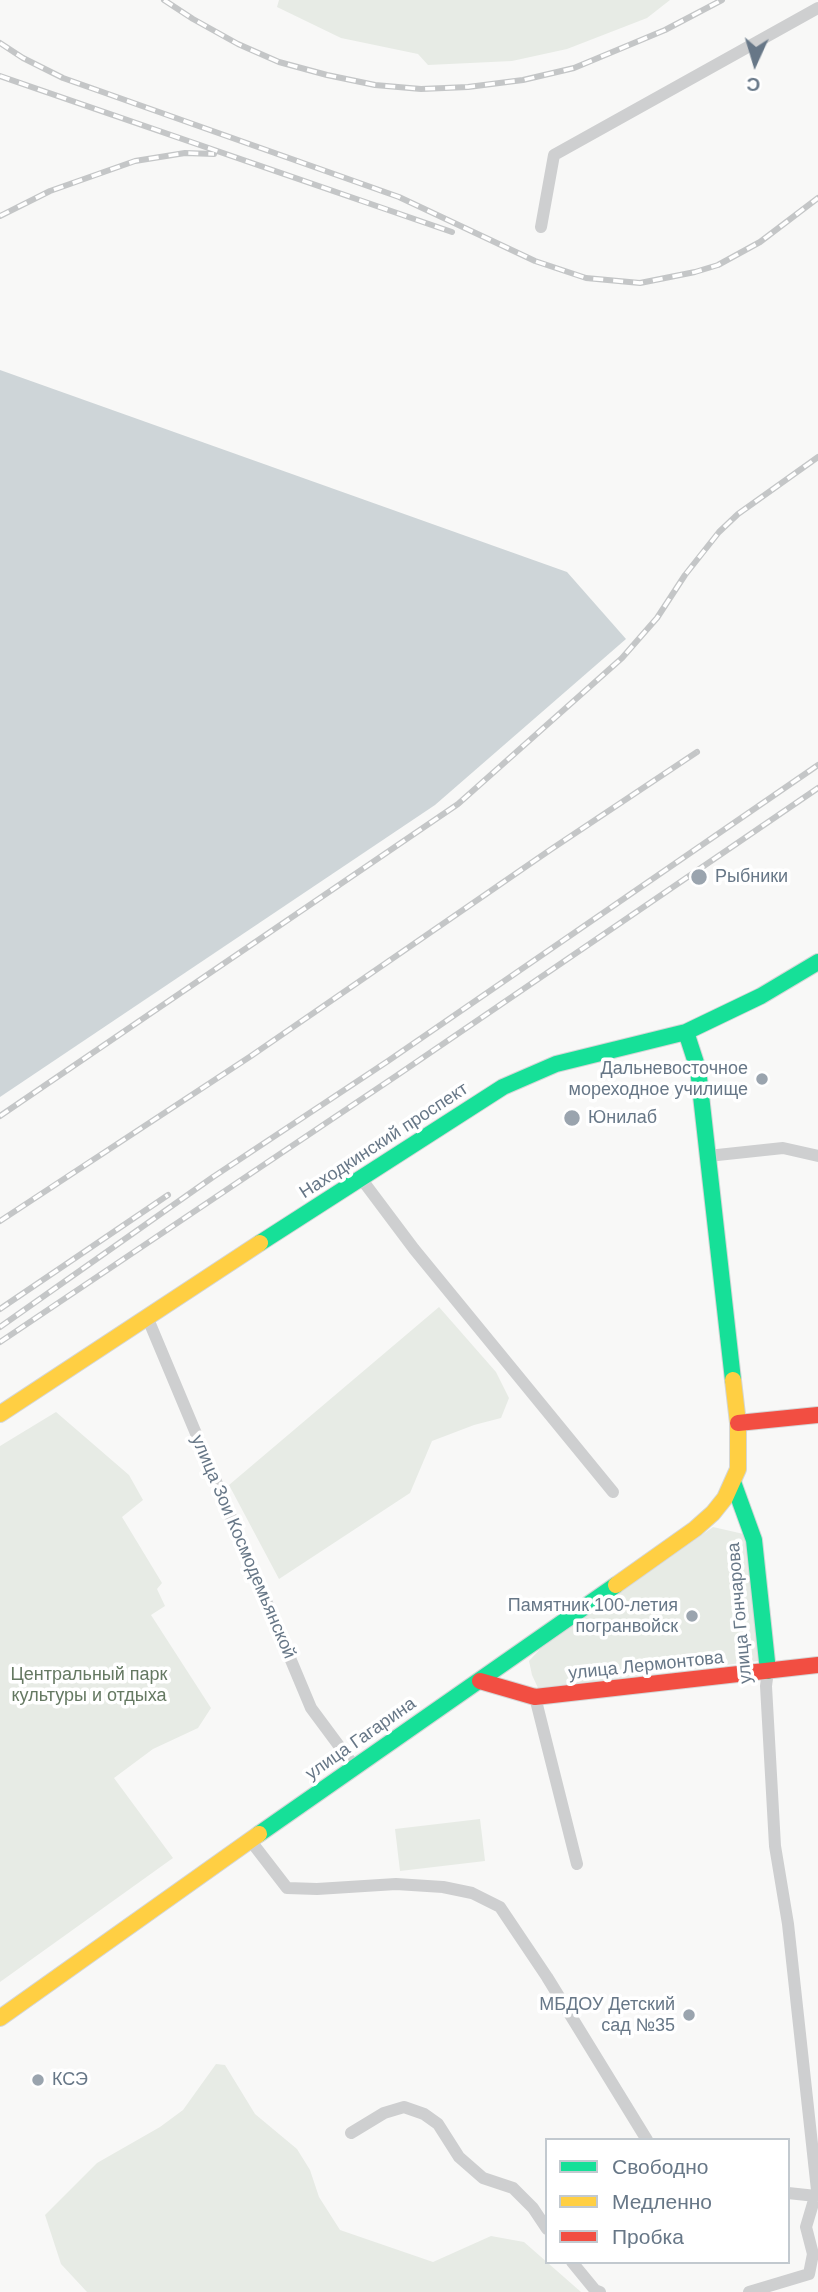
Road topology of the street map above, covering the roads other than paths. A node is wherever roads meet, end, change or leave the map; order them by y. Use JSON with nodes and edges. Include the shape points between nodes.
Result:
{"nodes":[{"id":1,"x":818,"y":8,"type":"edge"},
{"id":2,"x":541,"y":227,"type":"dead end"},
{"id":3,"x":818,"y":962,"type":"edge"},
{"id":4,"x":686,"y":1032,"type":"junction"},
{"id":5,"x":708,"y":1156,"type":"junction"},
{"id":6,"x":818,"y":1156,"type":"edge"},
{"id":7,"x":360,"y":1177,"type":"junction"},
{"id":8,"x":148,"y":1319,"type":"junction"},
{"id":9,"x":0,"y":1414,"type":"edge"},
{"id":10,"x":818,"y":1415,"type":"edge"},
{"id":11,"x":738,"y":1423,"type":"junction"},
{"id":12,"x":733,"y":1482,"type":"junction"},
{"id":13,"x":613,"y":1492,"type":"dead end"},
{"id":14,"x":818,"y":1665,"type":"edge"},
{"id":15,"x":768,"y":1671,"type":"junction"},
{"id":16,"x":480,"y":1681,"type":"junction"},
{"id":17,"x":536,"y":1698,"type":"junction"},
{"id":18,"x":354,"y":1766,"type":"junction"},
{"id":19,"x":250,"y":1840,"type":"junction"},
{"id":20,"x":577,"y":1864,"type":"dead end"},
{"id":21,"x":0,"y":2018,"type":"edge"},
{"id":22,"x":351,"y":2133,"type":"dead end"},
{"id":23,"x":646,"y":2138,"type":"edge"},
{"id":24,"x":790,"y":2193,"type":"edge"},
{"id":25,"x":816,"y":2196,"type":"edge"},
{"id":26,"x":545,"y":2226,"type":"edge"},
{"id":27,"x":574,"y":2264,"type":"edge"},
{"id":28,"x":600,"y":2292,"type":"edge"},
{"id":29,"x":749,"y":2292,"type":"edge"}],
"edges":[{"from":1,"to":2,"type":"street","via":[[554,155]]},
{"from":3,"to":4,"type":"main road","name":"Находкинский проспект"},
{"from":4,"to":5,"type":"main road","name":"улица Гончарова","via":[[698,1069]]},
{"from":4,"to":7,"type":"main road","name":"Находкинский проспект","via":[[528,1075]]},
{"from":5,"to":6,"type":"street","via":[[783,1148]]},
{"from":5,"to":11,"type":"main road","name":"улица Гончарова"},
{"from":7,"to":8,"type":"main road","name":"Находкинский проспект"},
{"from":7,"to":13,"type":"street"},
{"from":8,"to":9,"type":"main road","name":"Находкинский проспект"},
{"from":8,"to":18,"type":"street","name":"улица Зои Космодемьянской","via":[[311,1708]]},
{"from":10,"to":11,"type":"main road"},
{"from":11,"to":12,"type":"main road","name":"улица Гончарова"},
{"from":12,"to":15,"type":"main road","name":"улица Гончарова","via":[[754,1540]]},
{"from":12,"to":16,"type":"main road","name":"улица Гагарина","via":[[713,1513],[695,1528]]},
{"from":14,"to":15,"type":"main road","name":"улица Лермонтова"},
{"from":15,"to":17,"type":"main road","name":"улица Лермонтова"},
{"from":15,"to":25,"type":"street","name":"улица Гончарова","via":[[775,1846],[788,1924]]},
{"from":16,"to":17,"type":"main road","name":"улица Лермонтова"},
{"from":16,"to":18,"type":"main road","name":"улица Гагарина"},
{"from":17,"to":20,"type":"street"},
{"from":18,"to":19,"type":"main road","name":"улица Гагарина"},
{"from":19,"to":21,"type":"main road","name":"улица Гагарина"},
{"from":19,"to":23,"type":"street","via":[[286,1888],[443,1887],[472,1893],[500,1907]]},
{"from":22,"to":26,"type":"street","via":[[404,2107],[424,2114],[438,2124],[459,2157],[483,2178],[513,2188]]},
{"from":24,"to":25,"type":"street"},
{"from":25,"to":29,"type":"street","name":"улица Гончарова","via":[[806,2227],[813,2254],[809,2274]]},
{"from":27,"to":28,"type":"street"}]}
